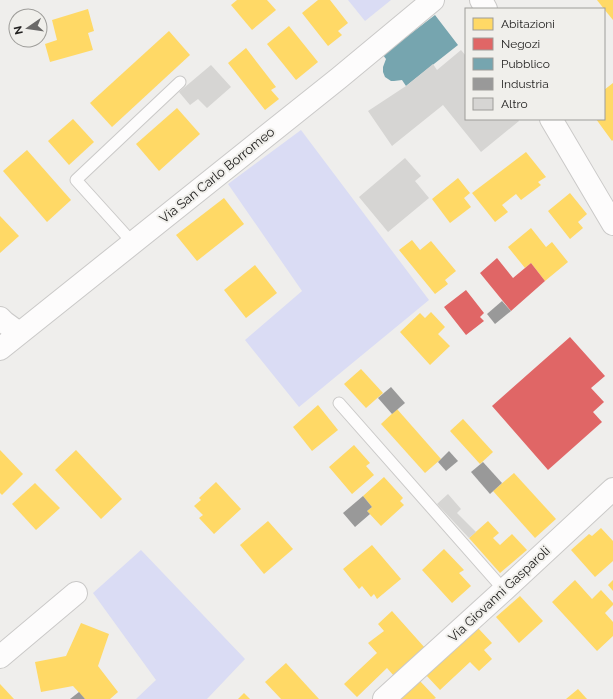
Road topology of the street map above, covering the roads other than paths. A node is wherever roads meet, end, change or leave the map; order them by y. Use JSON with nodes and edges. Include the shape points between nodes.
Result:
{"nodes":[{"id":1,"x":433,"y":0,"type":"edge"},
{"id":2,"x":180,"y":82,"type":"dead end"},
{"id":3,"x":552,"y":120,"type":"edge"},
{"id":4,"x":613,"y":224,"type":"edge"},
{"id":5,"x":132,"y":243,"type":"junction"},
{"id":6,"x":0,"y":318,"type":"edge"},
{"id":7,"x":19,"y":333,"type":"junction"},
{"id":8,"x":0,"y":349,"type":"edge"},
{"id":9,"x":339,"y":403,"type":"dead end"},
{"id":10,"x":610,"y":497,"type":"edge"},
{"id":11,"x":504,"y":590,"type":"junction"},
{"id":12,"x":76,"y":593,"type":"dead end"},
{"id":13,"x":0,"y":657,"type":"edge"},
{"id":14,"x":384,"y":699,"type":"edge"}],
"edges":[{"from":1,"to":5,"type":"street","name":"Via San Carlo Borromeo"},
{"from":2,"to":5,"type":"lane","via":[[76,180]]},
{"from":3,"to":4,"type":"street"},
{"from":5,"to":7,"type":"street","name":"Via San Carlo Borromeo"},
{"from":6,"to":7,"type":"street"},
{"from":7,"to":8,"type":"street","name":"Via San Carlo Borromeo"},
{"from":9,"to":11,"type":"lane"},
{"from":10,"to":11,"type":"street","name":"Via Giovanni Gasparoli"},
{"from":11,"to":14,"type":"street","name":"Via Giovanni Gasparoli"},
{"from":12,"to":13,"type":"street"}]}
